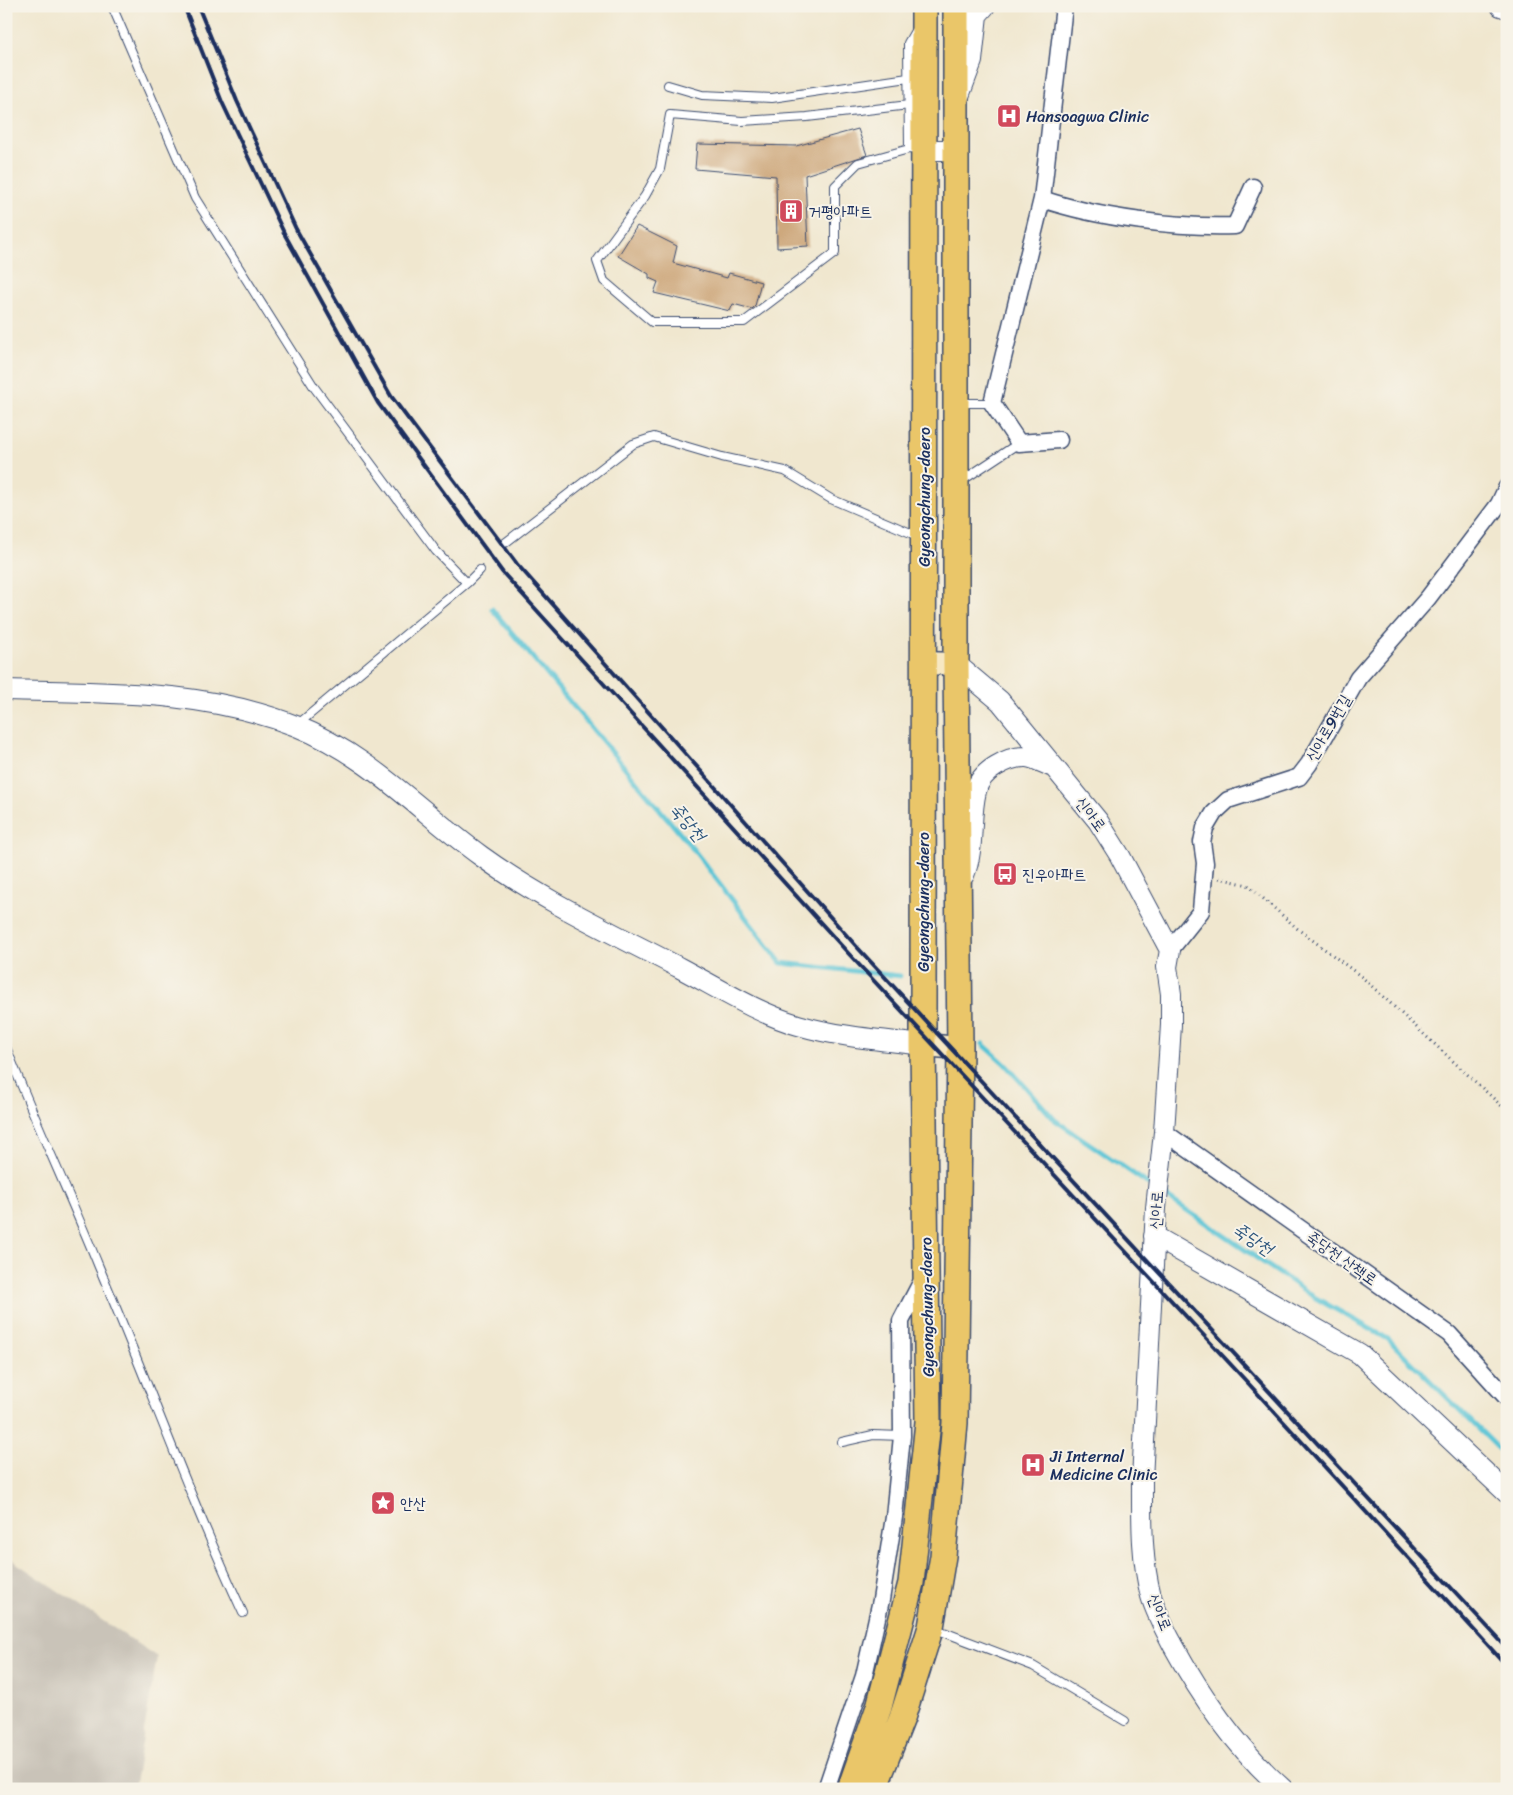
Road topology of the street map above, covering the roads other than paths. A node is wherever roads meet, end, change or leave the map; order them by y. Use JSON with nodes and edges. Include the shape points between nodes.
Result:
{"nodes":[{"id":1,"x":112,"y":6,"type":"edge"},
{"id":2,"x":956,"y":6,"type":"edge"},
{"id":3,"x":985,"y":6,"type":"edge"},
{"id":4,"x":1064,"y":6,"type":"edge"},
{"id":5,"x":1501,"y":6,"type":"edge"},
{"id":6,"x":1507,"y":8,"type":"edge"},
{"id":7,"x":924,"y":11,"type":"edge"},
{"id":8,"x":908,"y":78,"type":"junction"},
{"id":9,"x":668,"y":85,"type":"dead end"},
{"id":10,"x":909,"y":105,"type":"junction"},
{"id":11,"x":955,"y":107,"type":"junction"},
{"id":12,"x":917,"y":150,"type":"junction"},
{"id":13,"x":954,"y":150,"type":"junction"},
{"id":14,"x":1253,"y":187,"type":"dead end"},
{"id":15,"x":1042,"y":199,"type":"junction"},
{"id":16,"x":957,"y":403,"type":"junction"},
{"id":17,"x":992,"y":403,"type":"junction"},
{"id":18,"x":1059,"y":440,"type":"dead end"},
{"id":19,"x":1020,"y":443,"type":"junction"},
{"id":20,"x":956,"y":484,"type":"junction"},
{"id":21,"x":1507,"y":487,"type":"edge"},
{"id":22,"x":924,"y":538,"type":"junction"},
{"id":23,"x":505,"y":544,"type":"dead end"},
{"id":24,"x":480,"y":570,"type":"dead end"},
{"id":25,"x":468,"y":583,"type":"junction"},
{"id":26,"x":924,"y":663,"type":"junction"},
{"id":27,"x":956,"y":664,"type":"junction"},
{"id":28,"x":6,"y":690,"type":"edge"},
{"id":29,"x":296,"y":726,"type":"junction"},
{"id":30,"x":1055,"y":768,"type":"junction"},
{"id":31,"x":960,"y":886,"type":"junction"},
{"id":32,"x":1170,"y":950,"type":"junction"},
{"id":33,"x":923,"y":1045,"type":"junction"},
{"id":34,"x":6,"y":1047,"type":"edge"},
{"id":35,"x":960,"y":1048,"type":"junction"},
{"id":36,"x":1164,"y":1132,"type":"junction"},
{"id":37,"x":1154,"y":1236,"type":"junction"},
{"id":38,"x":926,"y":1273,"type":"junction"},
{"id":39,"x":1507,"y":1398,"type":"edge"},
{"id":40,"x":902,"y":1436,"type":"junction"},
{"id":41,"x":842,"y":1442,"type":"dead end"},
{"id":42,"x":1507,"y":1493,"type":"edge"},
{"id":43,"x":878,"y":1610,"type":"junction"},
{"id":44,"x":243,"y":1613,"type":"dead end"},
{"id":45,"x":904,"y":1617,"type":"junction"},
{"id":46,"x":931,"y":1627,"type":"junction"},
{"id":47,"x":1125,"y":1721,"type":"dead end"},
{"id":48,"x":826,"y":1789,"type":"edge"},
{"id":49,"x":850,"y":1789,"type":"edge"},
{"id":50,"x":874,"y":1789,"type":"edge"},
{"id":51,"x":1283,"y":1789,"type":"edge"}],
"edges":[{"from":1,"to":25,"type":"lane","via":[[195,198],[314,387],[436,551]]},
{"from":2,"to":11,"type":"main road","name":"Gyeongchung-daero"},
{"from":3,"to":11,"type":"street","via":[[977,15],[972,61]]},
{"from":4,"to":15,"type":"street"},
{"from":5,"to":6,"type":"street"},
{"from":7,"to":8,"type":"lane","via":[[908,43]]},
{"from":7,"to":12,"type":"main road","name":"Gyeongchung-daero"},
{"from":8,"to":9,"type":"lane","via":[[772,98],[702,95]]},
{"from":8,"to":10,"type":"lane"},
{"from":10,"to":12,"type":"lane"},
{"from":10,"to":12,"type":"lane","via":[[742,121],[670,115],[660,169],[645,196],[596,262],[604,281],[652,322],[744,322],[835,253],[834,186],[858,163]]},
{"from":11,"to":13,"type":"main road","name":"Gyeongchung-daero"},
{"from":12,"to":13,"type":"street"},
{"from":12,"to":22,"type":"main road","name":"Gyeongchung-daero"},
{"from":13,"to":16,"type":"main road","name":"Gyeongchung-daero"},
{"from":14,"to":15,"type":"street","via":[[1235,226],[1195,228],[1071,209]]},
{"from":15,"to":17,"type":"street"},
{"from":16,"to":17,"type":"lane"},
{"from":16,"to":20,"type":"main road","name":"Gyeongchung-daero"},
{"from":17,"to":19,"type":"street"},
{"from":18,"to":19,"type":"street"},
{"from":19,"to":20,"type":"lane"},
{"from":20,"to":27,"type":"main road","name":"Gyeongchung-daero"},
{"from":21,"to":32,"type":"street","name":"신아로9번길","via":[[1499,504],[1428,598],[1358,678],[1299,777],[1228,800],[1214,813],[1205,828],[1202,842],[1205,863],[1201,911]]},
{"from":22,"to":23,"type":"lane","via":[[831,498],[785,471],[654,437],[633,444]]},
{"from":22,"to":26,"type":"main road","name":"Gyeongchung-daero"},
{"from":24,"to":25,"type":"lane"},
{"from":25,"to":29,"type":"lane"},
{"from":26,"to":27,"type":"main road"},
{"from":26,"to":33,"type":"main road","name":"Gyeongchung-daero"},
{"from":27,"to":30,"type":"street","name":"신아로","via":[[1000,701]]},
{"from":27,"to":31,"type":"main road","name":"Gyeongchung-daero"},
{"from":28,"to":29,"type":"street","via":[[151,694],[201,699]]},
{"from":29,"to":33,"type":"street","via":[[343,748],[379,772],[445,829],[525,887],[742,1001],[795,1024],[831,1034]]},
{"from":30,"to":31,"type":"street","via":[[1028,757],[1007,761],[988,771],[976,790],[968,866]]},
{"from":30,"to":32,"type":"street","name":"신아로","via":[[1098,821]]},
{"from":31,"to":35,"type":"main road","name":"Gyeongchung-daero"},
{"from":32,"to":36,"type":"street","name":"신아로","via":[[1166,967],[1171,994]]},
{"from":33,"to":35,"type":"main road"},
{"from":33,"to":38,"type":"main road","name":"Gyeongchung-daero"},
{"from":34,"to":44,"type":"lane","via":[[99,1266],[202,1526]]},
{"from":35,"to":46,"type":"main road","name":"Gyeongchung-daero","via":[[955,1423],[943,1556]]},
{"from":36,"to":37,"type":"street","name":"신아로"},
{"from":36,"to":39,"type":"street","name":"죽당천 산책로","via":[[1449,1334]]},
{"from":37,"to":42,"type":"street","via":[[1360,1354]]},
{"from":37,"to":51,"type":"street","name":"신아로","via":[[1142,1523],[1152,1597],[1189,1674],[1216,1715]]},
{"from":38,"to":40,"type":"street","via":[[901,1321]]},
{"from":38,"to":45,"type":"main road","name":"Gyeongchung-daero","via":[[928,1422],[916,1550]]},
{"from":40,"to":41,"type":"lane","via":[[873,1435]]},
{"from":40,"to":43,"type":"street","via":[[894,1517]]},
{"from":43,"to":45,"type":"street"},
{"from":43,"to":48,"type":"street","via":[[864,1676]]},
{"from":45,"to":46,"type":"main road"},
{"from":45,"to":49,"type":"main road","name":"Gyeongchung-daero","via":[[879,1708]]},
{"from":46,"to":47,"type":"lane","via":[[1033,1666]]},
{"from":46,"to":50,"type":"main road","name":"Gyeongchung-daero","via":[[902,1718]]}]}
